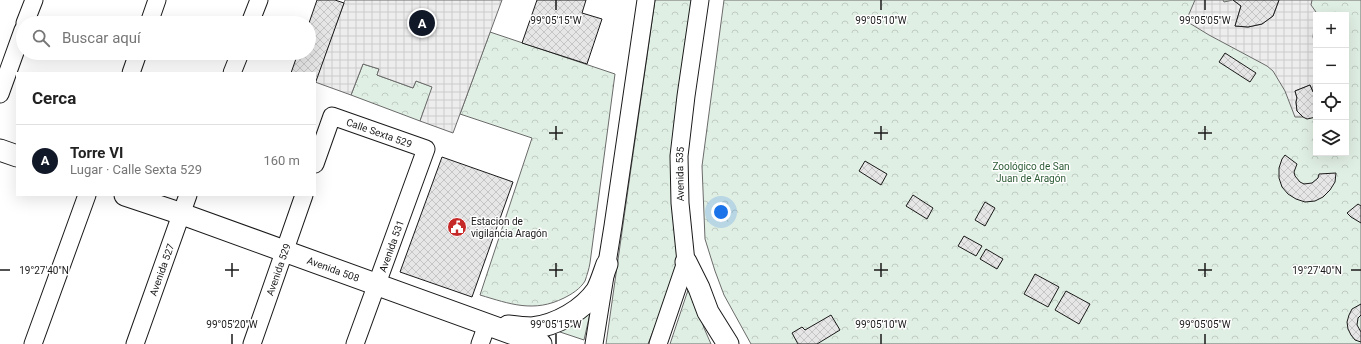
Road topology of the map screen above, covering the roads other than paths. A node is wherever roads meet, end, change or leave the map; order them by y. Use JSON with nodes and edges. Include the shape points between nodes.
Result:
{"nodes":[{"id":1,"x":34,"y":0,"type":"edge"},
{"id":2,"x":157,"y":0,"type":"edge"},
{"id":3,"x":259,"y":0,"type":"edge"},
{"id":4,"x":646,"y":0,"type":"edge"},
{"id":5,"x":700,"y":0,"type":"edge"},
{"id":6,"x":28,"y":16,"type":"edge"},
{"id":7,"x":151,"y":16,"type":"edge"},
{"id":8,"x":253,"y":16,"type":"edge"},
{"id":9,"x":16,"y":49,"type":"edge"},
{"id":10,"x":136,"y":60,"type":"edge"},
{"id":11,"x":237,"y":60,"type":"edge"},
{"id":12,"x":131,"y":72,"type":"edge"},
{"id":13,"x":232,"y":72,"type":"edge"},
{"id":14,"x":0,"y":94,"type":"edge"},
{"id":15,"x":426,"y":149,"type":"joint"},
{"id":16,"x":0,"y":150,"type":"edge"},
{"id":17,"x":16,"y":156,"type":"edge"},
{"id":18,"x":316,"y":161,"type":"edge"},
{"id":19,"x":87,"y":196,"type":"edge"},
{"id":20,"x":132,"y":196,"type":"edge"},
{"id":21,"x":304,"y":196,"type":"edge"},
{"id":22,"x":185,"y":204,"type":"edge"},
{"id":23,"x":284,"y":251,"type":"junction"},
{"id":24,"x":686,"y":262,"type":"junction"},
{"id":25,"x":607,"y":264,"type":"junction"},
{"id":26,"x":377,"y":284,"type":"junction"},
{"id":27,"x":484,"y":335,"type":"edge"},
{"id":28,"x":33,"y":344,"type":"edge"},
{"id":29,"x":135,"y":344,"type":"edge"},
{"id":30,"x":252,"y":344,"type":"edge"},
{"id":31,"x":355,"y":344,"type":"edge"},
{"id":32,"x":541,"y":344,"type":"edge"},
{"id":33,"x":594,"y":344,"type":"edge"},
{"id":34,"x":658,"y":344,"type":"edge"},
{"id":35,"x":728,"y":344,"type":"edge"}],
"edges":[{"from":1,"to":6,"type":"street"},
{"from":2,"to":7,"type":"street"},
{"from":3,"to":8,"type":"street"},
{"from":4,"to":25,"type":"street"},
{"from":5,"to":24,"type":"street","name":"Avenida 535","via":[[679,156],[680,203]]},
{"from":9,"to":14,"type":"street"},
{"from":10,"to":12,"type":"street"},
{"from":11,"to":13,"type":"street"},
{"from":15,"to":18,"type":"street","name":"Calle Sexta 529","via":[[332,116]]},
{"from":15,"to":26,"type":"street","name":"Avenida 531"},
{"from":16,"to":17,"type":"main road"},
{"from":19,"to":28,"type":"street"},
{"from":20,"to":22,"type":"main road","name":"Avenida 508"},
{"from":21,"to":23,"type":"street","name":"Avenida 529"},
{"from":22,"to":23,"type":"main road","name":"Avenida 508"},
{"from":22,"to":29,"type":"street","name":"Avenida 527"},
{"from":23,"to":26,"type":"main road","name":"Avenida 508"},
{"from":23,"to":30,"type":"street","name":"Avenida 529"},
{"from":24,"to":34,"type":"street","name":"Avenida 535"},
{"from":24,"to":35,"type":"main road","via":[[708,312]]},
{"from":25,"to":27,"type":"main road","via":[[597,289],[586,303],[568,316],[532,328]]},
{"from":25,"to":33,"type":"street"},
{"from":26,"to":27,"type":"main road","name":"Avenida 508"},
{"from":26,"to":31,"type":"street","name":"Avenida 531"},
{"from":27,"to":32,"type":"main road","name":"Avenida 508"}]}
